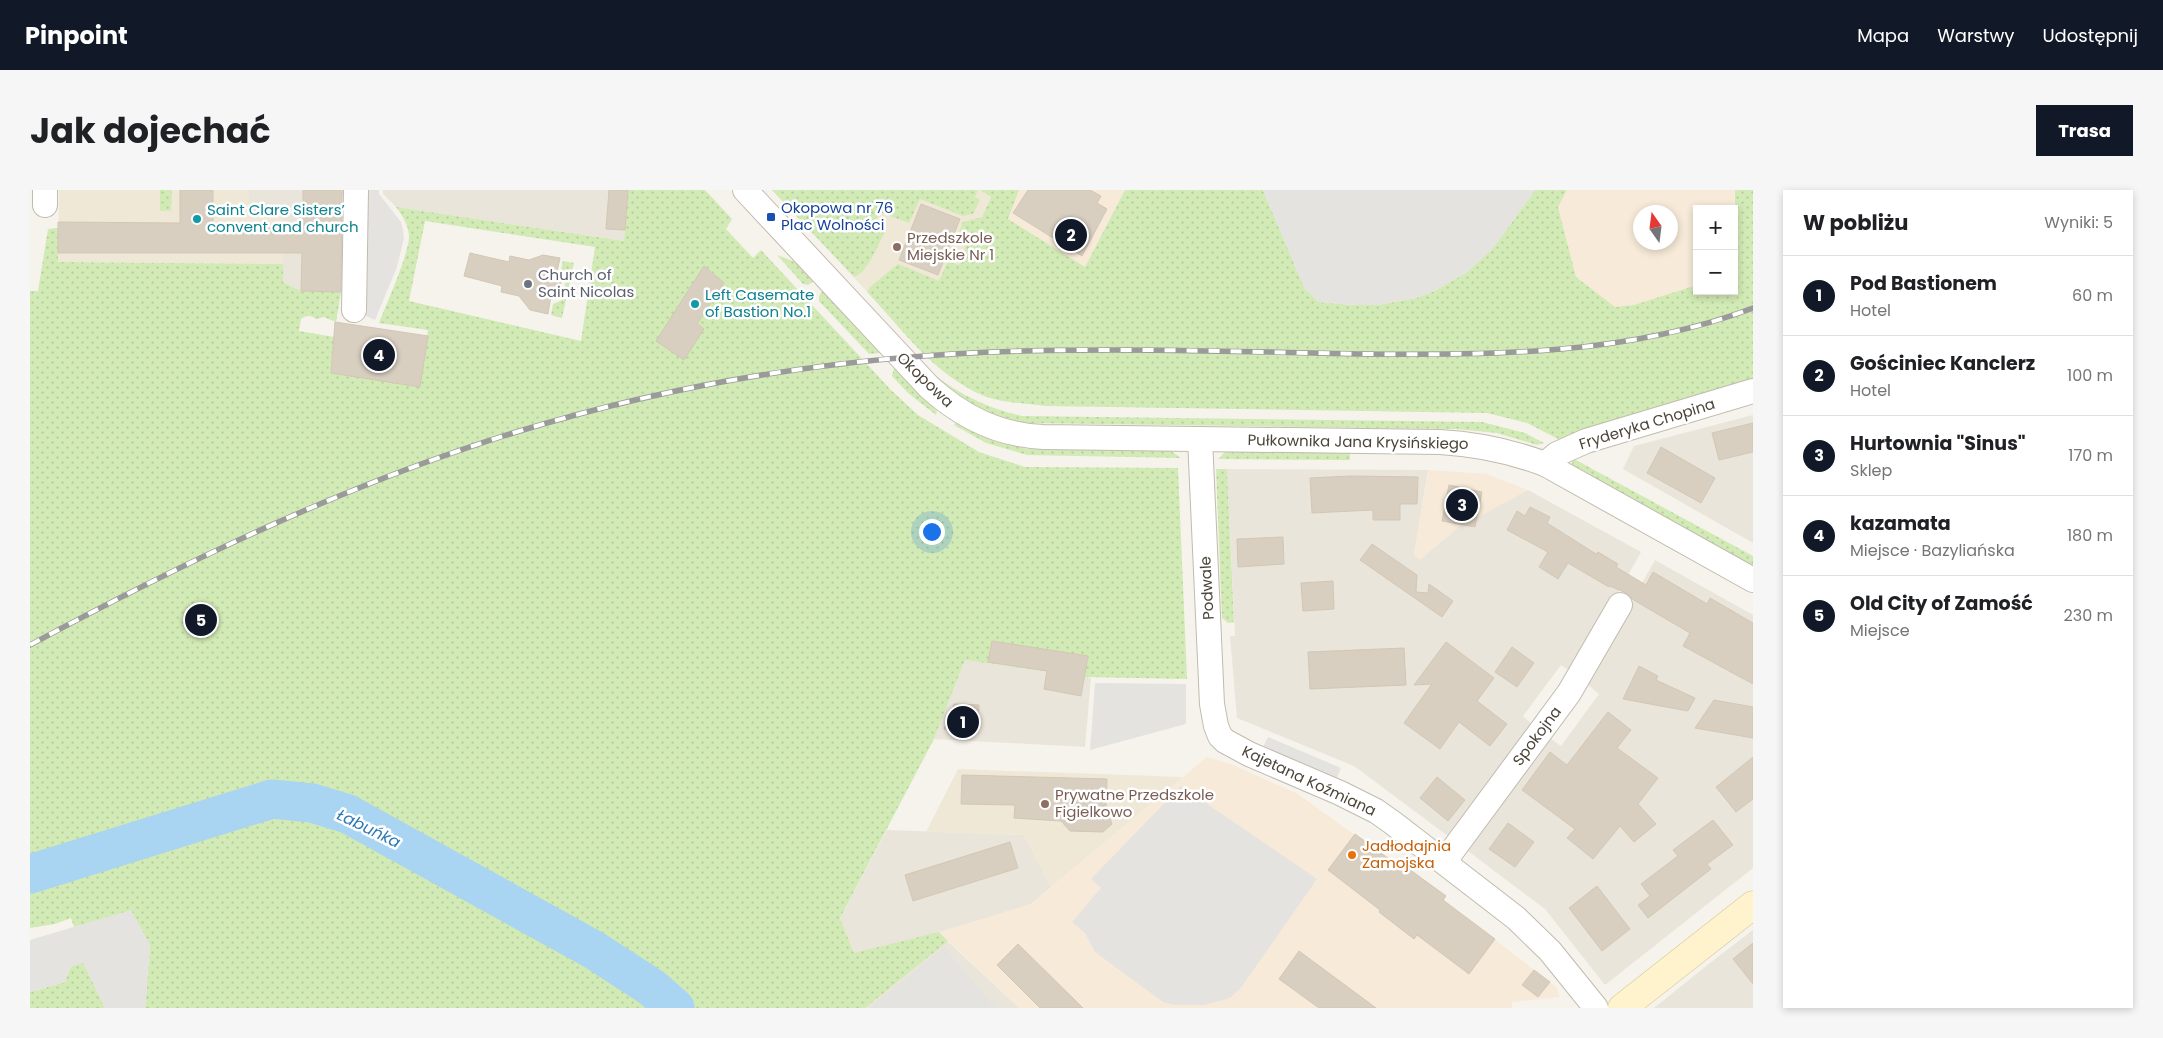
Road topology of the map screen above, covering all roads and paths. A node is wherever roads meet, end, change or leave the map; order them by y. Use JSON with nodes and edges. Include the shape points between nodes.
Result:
{"nodes":[{"id":1,"x":356,"y":190,"type":"edge"},
{"id":2,"x":745,"y":190,"type":"edge"},
{"id":3,"x":354,"y":310,"type":"dead end"},
{"id":4,"x":1753,"y":391,"type":"edge"},
{"id":5,"x":1200,"y":439,"type":"junction"},
{"id":6,"x":1545,"y":464,"type":"junction"},
{"id":7,"x":1753,"y":580,"type":"edge"},
{"id":8,"x":1620,"y":605,"type":"dead end"},
{"id":9,"x":1220,"y":736,"type":"joint"},
{"id":10,"x":1444,"y":862,"type":"junction"},
{"id":11,"x":1753,"y":906,"type":"edge"},
{"id":12,"x":1596,"y":1008,"type":"edge"},
{"id":13,"x":1622,"y":1008,"type":"edge"}],
"edges":[{"from":1,"to":3,"type":"street"},
{"from":2,"to":5,"type":"street","name":"Okopowa","via":[[915,372],[960,413],[994,428],[1029,437]]},
{"from":4,"to":6,"type":"street","name":"Fryderyka Chopina","via":[[1586,441],[1557,454]]},
{"from":5,"to":6,"type":"street","name":"Pułkownika Jana Krysińskiego","via":[[1463,443],[1508,451]]},
{"from":5,"to":9,"type":"street","name":"Podwale","via":[[1212,704]]},
{"from":6,"to":7,"type":"street","name":"Pułkownika Jana Krysińskiego"},
{"from":8,"to":10,"type":"street","name":"Spokojna","via":[[1569,693]]},
{"from":9,"to":10,"type":"street","name":"Kajetana Koźmiana","via":[[1249,754],[1331,788],[1376,811]]},
{"from":10,"to":12,"type":"street","name":"Kajetana Koźmiana","via":[[1534,935]]},
{"from":11,"to":13,"type":"street"}]}
